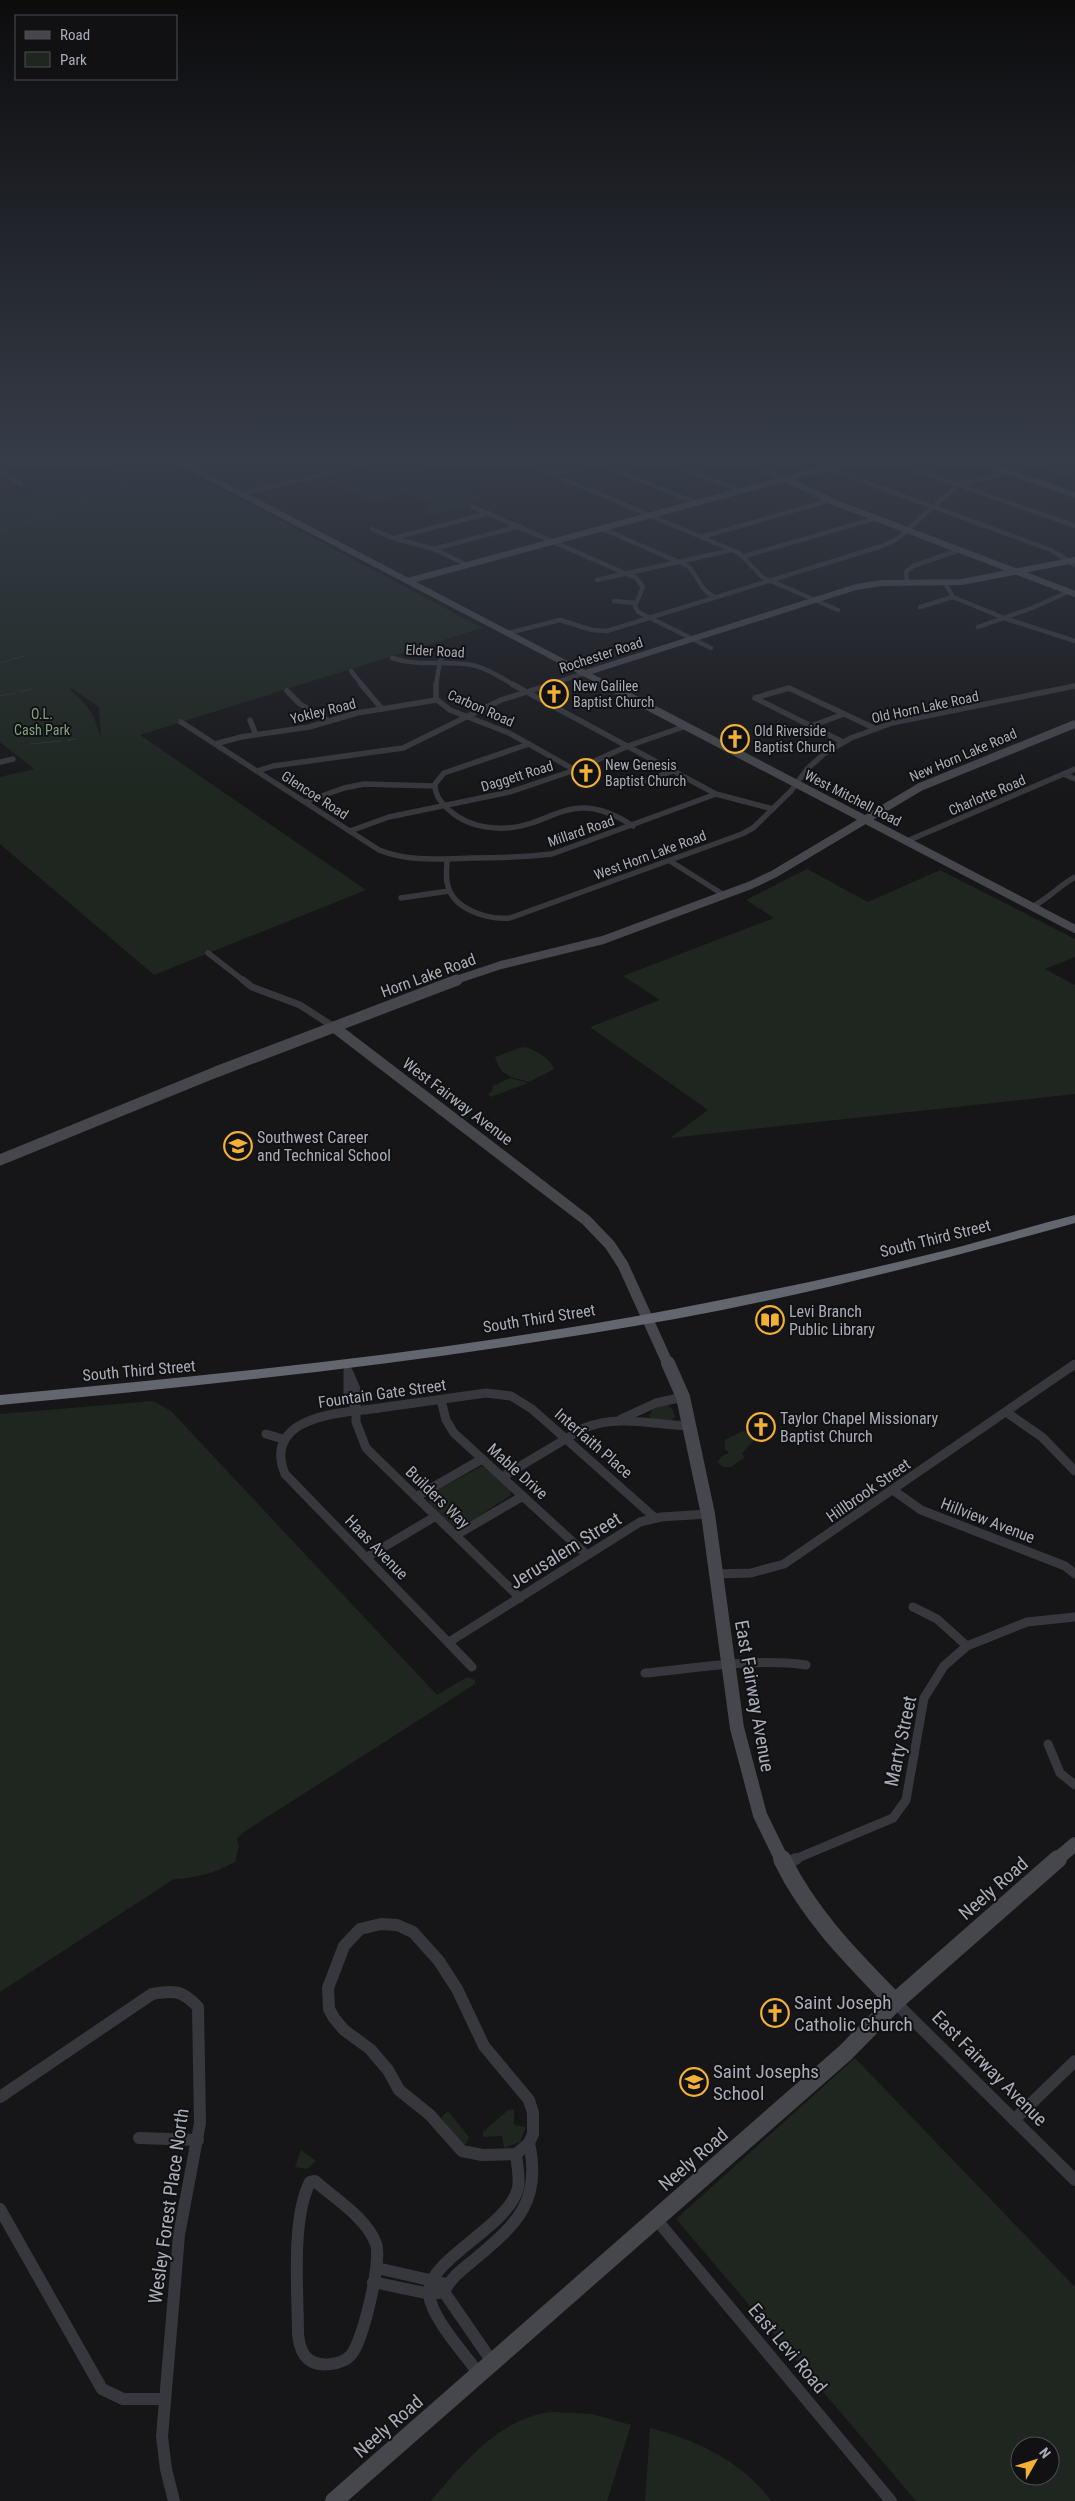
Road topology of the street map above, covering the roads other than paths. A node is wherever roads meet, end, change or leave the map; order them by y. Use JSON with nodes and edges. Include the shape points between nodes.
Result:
{"nodes":[{"id":1,"x":388,"y":572,"type":"edge"},
{"id":2,"x":444,"y":572,"type":"edge"},
{"id":3,"x":623,"y":572,"type":"edge"},
{"id":4,"x":637,"y":572,"type":"edge"},
{"id":5,"x":694,"y":572,"type":"edge"},
{"id":6,"x":755,"y":572,"type":"edge"},
{"id":7,"x":800,"y":572,"type":"edge"},
{"id":8,"x":906,"y":572,"type":"edge"},
{"id":9,"x":1012,"y":572,"type":"edge"},
{"id":10,"x":1017,"y":572,"type":"edge"},
{"id":11,"x":628,"y":574,"type":"junction"},
{"id":12,"x":597,"y":580,"type":"dead end"},
{"id":13,"x":770,"y":581,"type":"junction"},
{"id":14,"x":408,"y":582,"type":"junction"},
{"id":15,"x":907,"y":582,"type":"junction"},
{"id":16,"x":945,"y":583,"type":"junction"},
{"id":17,"x":1072,"y":593,"type":"edge"},
{"id":18,"x":953,"y":597,"type":"junction"},
{"id":19,"x":714,"y":598,"type":"junction"},
{"id":20,"x":815,"y":600,"type":"junction"},
{"id":21,"x":614,"y":602,"type":"dead end"},
{"id":22,"x":636,"y":603,"type":"junction"},
{"id":23,"x":920,"y":607,"type":"dead end"},
{"id":24,"x":838,"y":610,"type":"dead end"},
{"id":25,"x":648,"y":618,"type":"junction"},
{"id":26,"x":1004,"y":618,"type":"junction"},
{"id":27,"x":978,"y":627,"type":"dead end"},
{"id":28,"x":508,"y":633,"type":"junction"},
{"id":29,"x":692,"y":639,"type":"junction"},
{"id":30,"x":1075,"y":641,"type":"edge"},
{"id":31,"x":711,"y":648,"type":"dead end"},
{"id":32,"x":448,"y":652,"type":"dead end"},
{"id":33,"x":392,"y":658,"type":"dead end"},
{"id":34,"x":440,"y":663,"type":"junction"},
{"id":35,"x":351,"y":670,"type":"dead end"},
{"id":36,"x":585,"y":673,"type":"junction"},
{"id":37,"x":1075,"y":686,"type":"edge"},
{"id":38,"x":287,"y":691,"type":"dead end"},
{"id":39,"x":527,"y":691,"type":"junction"},
{"id":40,"x":436,"y":700,"type":"junction"},
{"id":41,"x":382,"y":709,"type":"junction"},
{"id":42,"x":844,"y":714,"type":"junction"},
{"id":43,"x":469,"y":716,"type":"junction"},
{"id":44,"x":250,"y":720,"type":"dead end"},
{"id":45,"x":329,"y":721,"type":"junction"},
{"id":46,"x":181,"y":722,"type":"dead end"},
{"id":47,"x":1075,"y":724,"type":"edge"},
{"id":48,"x":686,"y":726,"type":"junction"},
{"id":49,"x":811,"y":726,"type":"junction"},
{"id":50,"x":874,"y":728,"type":"junction"},
{"id":51,"x":256,"y":735,"type":"junction"},
{"id":52,"x":843,"y":742,"type":"junction"},
{"id":53,"x":215,"y":744,"type":"junction"},
{"id":54,"x":529,"y":744,"type":"junction"},
{"id":55,"x":628,"y":746,"type":"junction"},
{"id":56,"x":13,"y":759,"type":"dead end"},
{"id":57,"x":0,"y":762,"type":"edge"},
{"id":58,"x":1075,"y":769,"type":"edge"},
{"id":59,"x":575,"y":770,"type":"junction"},
{"id":60,"x":257,"y":771,"type":"junction"},
{"id":61,"x":673,"y":771,"type":"junction"},
{"id":62,"x":1064,"y":774,"type":"junction"},
{"id":63,"x":1075,"y":779,"type":"edge"},
{"id":64,"x":642,"y":782,"type":"dead end"},
{"id":65,"x":797,"y":784,"type":"junction"},
{"id":66,"x":434,"y":786,"type":"junction"},
{"id":67,"x":716,"y":794,"type":"junction"},
{"id":68,"x":305,"y":802,"type":"junction"},
{"id":69,"x":834,"y":803,"type":"junction"},
{"id":70,"x":892,"y":803,"type":"junction"},
{"id":71,"x":445,"y":806,"type":"junction"},
{"id":72,"x":773,"y":809,"type":"junction"},
{"id":73,"x":865,"y":819,"type":"junction"},
{"id":74,"x":633,"y":826,"type":"junction"},
{"id":75,"x":846,"y":830,"type":"junction"},
{"id":76,"x":350,"y":831,"type":"junction"},
{"id":77,"x":904,"y":839,"type":"junction"},
{"id":78,"x":447,"y":859,"type":"junction"},
{"id":79,"x":670,"y":861,"type":"junction"},
{"id":80,"x":1075,"y":877,"type":"edge"},
{"id":81,"x":449,"y":890,"type":"junction"},
{"id":82,"x":724,"y":895,"type":"junction"},
{"id":83,"x":401,"y":898,"type":"dead end"},
{"id":84,"x":1032,"y":907,"type":"junction"},
{"id":85,"x":1075,"y":929,"type":"edge"},
{"id":86,"x":208,"y":953,"type":"dead end"},
{"id":87,"x":334,"y":1027,"type":"junction"},
{"id":88,"x":0,"y":1160,"type":"edge"},
{"id":89,"x":1075,"y":1219,"type":"edge"},
{"id":90,"x":647,"y":1318,"type":"junction"},
{"id":91,"x":1075,"y":1364,"type":"edge"},
{"id":92,"x":348,"y":1369,"type":"junction"},
{"id":93,"x":511,"y":1396,"type":"joint"},
{"id":94,"x":684,"y":1397,"type":"junction"},
{"id":95,"x":0,"y":1400,"type":"edge"},
{"id":96,"x":441,"y":1400,"type":"junction"},
{"id":97,"x":355,"y":1409,"type":"junction"},
{"id":98,"x":643,"y":1409,"type":"junction"},
{"id":99,"x":1006,"y":1412,"type":"junction"},
{"id":100,"x":621,"y":1420,"type":"junction"},
{"id":101,"x":649,"y":1423,"type":"junction"},
{"id":102,"x":691,"y":1426,"type":"junction"},
{"id":103,"x":266,"y":1434,"type":"dead end"},
{"id":104,"x":283,"y":1439,"type":"junction"},
{"id":105,"x":566,"y":1439,"type":"junction"},
{"id":106,"x":482,"y":1459,"type":"junction"},
{"id":107,"x":1075,"y":1471,"type":"edge"},
{"id":108,"x":502,"y":1477,"type":"junction"},
{"id":109,"x":893,"y":1490,"type":"junction"},
{"id":110,"x":522,"y":1496,"type":"junction"},
{"id":111,"x":416,"y":1497,"type":"junction"},
{"id":112,"x":708,"y":1514,"type":"junction"},
{"id":113,"x":436,"y":1516,"type":"junction"},
{"id":114,"x":654,"y":1518,"type":"junction"},
{"id":115,"x":456,"y":1536,"type":"junction"},
{"id":116,"x":587,"y":1555,"type":"junction"},
{"id":117,"x":366,"y":1557,"type":"junction"},
{"id":118,"x":714,"y":1574,"type":"junction"},
{"id":119,"x":1075,"y":1574,"type":"edge"},
{"id":120,"x":520,"y":1598,"type":"junction"},
{"id":121,"x":913,"y":1607,"type":"dead end"},
{"id":122,"x":1075,"y":1617,"type":"edge"},
{"id":123,"x":450,"y":1642,"type":"junction"},
{"id":124,"x":967,"y":1646,"type":"junction"},
{"id":125,"x":728,"y":1665,"type":"junction"},
{"id":126,"x":806,"y":1665,"type":"dead end"},
{"id":127,"x":472,"y":1667,"type":"dead end"},
{"id":128,"x":645,"y":1673,"type":"dead end"},
{"id":129,"x":1048,"y":1744,"type":"dead end"},
{"id":130,"x":1075,"y":1785,"type":"edge"},
{"id":131,"x":1075,"y":1844,"type":"edge"},
{"id":132,"x":784,"y":1864,"type":"junction"},
{"id":133,"x":895,"y":2002,"type":"junction"},
{"id":134,"x":1075,"y":2061,"type":"edge"},
{"id":135,"x":0,"y":2097,"type":"edge"},
{"id":136,"x":1014,"y":2120,"type":"junction"},
{"id":137,"x":139,"y":2138,"type":"dead end"},
{"id":138,"x":198,"y":2140,"type":"junction"},
{"id":139,"x":529,"y":2144,"type":"junction"},
{"id":140,"x":516,"y":2154,"type":"junction"},
{"id":141,"x":1075,"y":2180,"type":"edge"},
{"id":142,"x":0,"y":2209,"type":"edge"},
{"id":143,"x":656,"y":2219,"type":"junction"},
{"id":144,"x":471,"y":2242,"type":"junction"},
{"id":145,"x":481,"y":2254,"type":"junction"},
{"id":146,"x":377,"y":2268,"type":"junction"},
{"id":147,"x":432,"y":2279,"type":"junction"},
{"id":148,"x":373,"y":2282,"type":"junction"},
{"id":149,"x":446,"y":2288,"type":"junction"},
{"id":150,"x":430,"y":2294,"type":"junction"},
{"id":151,"x":457,"y":2313,"type":"junction"},
{"id":152,"x":444,"y":2324,"type":"junction"},
{"id":153,"x":486,"y":2368,"type":"junction"},
{"id":154,"x":164,"y":2399,"type":"junction"},
{"id":155,"x":174,"y":2501,"type":"edge"},
{"id":156,"x":334,"y":2501,"type":"edge"},
{"id":157,"x":891,"y":2501,"type":"edge"}],
"edges":[{"from":1,"to":14,"type":"street","name":"West Mitchell Road"},
{"from":2,"to":14,"type":"street"},
{"from":3,"to":11,"type":"street"},
{"from":4,"to":11,"type":"street"},
{"from":5,"to":19,"type":"street","via":[[701,589]]},
{"from":6,"to":13,"type":"street"},
{"from":7,"to":13,"type":"street"},
{"from":8,"to":15,"type":"street"},
{"from":9,"to":16,"type":"street","name":"Rochester Road"},
{"from":10,"to":17,"type":"street"},
{"from":11,"to":12,"type":"street"},
{"from":11,"to":22,"type":"street","via":[[643,585]]},
{"from":13,"to":19,"type":"street"},
{"from":13,"to":20,"type":"street"},
{"from":14,"to":28,"type":"street","name":"West Mitchell Road"},
{"from":15,"to":16,"type":"street","name":"Rochester Road"},
{"from":15,"to":20,"type":"street","name":"Rochester Road","via":[[862,586]]},
{"from":16,"to":18,"type":"street"},
{"from":17,"to":26,"type":"street"},
{"from":18,"to":23,"type":"street"},
{"from":18,"to":26,"type":"street"},
{"from":19,"to":25,"type":"street"},
{"from":20,"to":24,"type":"street"},
{"from":20,"to":29,"type":"street","name":"Rochester Road"},
{"from":21,"to":22,"type":"street"},
{"from":22,"to":25,"type":"street","via":[[637,611]]},
{"from":25,"to":28,"type":"street","via":[[607,631],[560,620]]},
{"from":25,"to":29,"type":"street"},
{"from":26,"to":27,"type":"street"},
{"from":26,"to":30,"type":"street"},
{"from":28,"to":36,"type":"street","name":"West Mitchell Road"},
{"from":29,"to":31,"type":"street"},
{"from":29,"to":36,"type":"street","name":"Rochester Road"},
{"from":32,"to":34,"type":"street"},
{"from":33,"to":34,"type":"street","name":"Elder Road"},
{"from":34,"to":39,"type":"street","name":"Elder Road","via":[[478,666]]},
{"from":34,"to":40,"type":"street","name":"Carbon Road"},
{"from":35,"to":41,"type":"street"},
{"from":36,"to":39,"type":"street","name":"Rochester Road"},
{"from":36,"to":48,"type":"street","name":"West Mitchell Road"},
{"from":37,"to":50,"type":"street","name":"Old Horn Lake Road"},
{"from":38,"to":45,"type":"street","via":[[300,704]]},
{"from":39,"to":43,"type":"street","name":"Rochester Road"},
{"from":39,"to":55,"type":"street","name":"Elder Road"},
{"from":40,"to":41,"type":"street","name":"Yokley Road"},
{"from":40,"to":43,"type":"street","name":"Carbon Road","via":[[448,709]]},
{"from":41,"to":45,"type":"street","name":"Yokley Road"},
{"from":42,"to":49,"type":"street"},
{"from":42,"to":49,"type":"street","via":[[787,688],[755,698]]},
{"from":42,"to":50,"type":"street"},
{"from":43,"to":54,"type":"street","name":"Carbon Road","via":[[498,726]]},
{"from":43,"to":60,"type":"street","name":"Rochester Road","via":[[398,749]]},
{"from":44,"to":51,"type":"street"},
{"from":45,"to":51,"type":"street","name":"Yokley Road"},
{"from":46,"to":53,"type":"street","name":"Glencoe Road"},
{"from":47,"to":70,"type":"street","name":"New Horn Lake Road","via":[[920,786]]},
{"from":48,"to":55,"type":"street","name":"Daggett Road"},
{"from":48,"to":65,"type":"street","name":"West Mitchell Road"},
{"from":49,"to":52,"type":"street"},
{"from":50,"to":52,"type":"street","name":"Old Horn Lake Road"},
{"from":51,"to":53,"type":"street","name":"Yokley Road"},
{"from":52,"to":65,"type":"street","name":"Old Horn Lake Road","via":[[814,763]]},
{"from":53,"to":60,"type":"street","name":"Glencoe Road"},
{"from":54,"to":59,"type":"street","name":"Carbon Road"},
{"from":54,"to":66,"type":"street","via":[[453,769],[442,775]]},
{"from":55,"to":59,"type":"street","name":"Daggett Road"},
{"from":55,"to":61,"type":"street","name":"Elder Road"},
{"from":56,"to":57,"type":"street"},
{"from":58,"to":62,"type":"street","name":"Charlotte Road"},
{"from":59,"to":71,"type":"street","name":"Daggett Road","via":[[503,794]]},
{"from":60,"to":68,"type":"street","name":"Glencoe Road"},
{"from":61,"to":64,"type":"street"},
{"from":61,"to":67,"type":"street","name":"Elder Road"},
{"from":62,"to":63,"type":"street"},
{"from":62,"to":77,"type":"street","name":"Charlotte Road"},
{"from":65,"to":69,"type":"street","name":"West Mitchell Road"},
{"from":65,"to":72,"type":"street","name":"West Horn Lake Road"},
{"from":66,"to":68,"type":"street","via":[[364,784]]},
{"from":66,"to":71,"type":"street","via":[[436,795]]},
{"from":67,"to":72,"type":"street","name":"Elder Road"},
{"from":67,"to":74,"type":"street","name":"Millard Road"},
{"from":68,"to":76,"type":"street","name":"Glencoe Road"},
{"from":69,"to":70,"type":"street","via":[[868,809]]},
{"from":69,"to":73,"type":"street","name":"West Mitchell Road"},
{"from":69,"to":75,"type":"street","via":[[850,820]]},
{"from":70,"to":73,"type":"street","name":"New Horn Lake Road"},
{"from":70,"to":77,"type":"street","via":[[881,818]]},
{"from":71,"to":74,"type":"street","via":[[461,820],[488,827],[521,826],[566,810],[586,808],[607,811]]},
{"from":71,"to":76,"type":"street","name":"Daggett Road","via":[[389,817]]},
{"from":72,"to":79,"type":"street","name":"West Horn Lake Road","via":[[742,834]]},
{"from":73,"to":75,"type":"street","name":"Horn Lake Road"},
{"from":73,"to":77,"type":"street","name":"West Mitchell Road"},
{"from":74,"to":78,"type":"street","name":"Millard Road","via":[[549,855]]},
{"from":75,"to":77,"type":"street","via":[[871,830]]},
{"from":75,"to":82,"type":"street","name":"Horn Lake Road","via":[[774,874]]},
{"from":76,"to":78,"type":"street","name":"Glencoe Road","via":[[394,856]]},
{"from":77,"to":84,"type":"street","name":"West Mitchell Road"},
{"from":78,"to":81,"type":"street"},
{"from":79,"to":81,"type":"street","name":"West Horn Lake Road","via":[[514,917],[495,919],[477,913]]},
{"from":79,"to":82,"type":"street"},
{"from":80,"to":84,"type":"street"},
{"from":81,"to":83,"type":"street"},
{"from":82,"to":87,"type":"street","name":"Horn Lake Road","via":[[603,940],[471,974]]},
{"from":84,"to":85,"type":"street","name":"West Mitchell Road"},
{"from":86,"to":87,"type":"street","name":"West Fairway Avenue","via":[[252,987],[300,1005]]},
{"from":87,"to":88,"type":"street","name":"Horn Lake Road"},
{"from":87,"to":90,"type":"street","name":"West Fairway Avenue","via":[[586,1220],[610,1245],[623,1265]]},
{"from":89,"to":90,"type":"highway","name":"South Third Street","via":[[885,1269]]},
{"from":90,"to":92,"type":"highway","name":"South Third Street"},
{"from":90,"to":94,"type":"street","name":"East Fairway Avenue"},
{"from":91,"to":99,"type":"street","name":"Hillbrook Street"},
{"from":92,"to":95,"type":"highway","name":"South Third Street"},
{"from":92,"to":97,"type":"street","name":"Builders Way","via":[[348,1398]]},
{"from":93,"to":96,"type":"street","name":"Fountain Gate Street","via":[[486,1393]]},
{"from":93,"to":105,"type":"street","name":"Interfaith Place"},
{"from":94,"to":98,"type":"street"},
{"from":94,"to":102,"type":"street","name":"East Fairway Avenue"},
{"from":96,"to":97,"type":"street","name":"Fountain Gate Street"},
{"from":96,"to":106,"type":"street","name":"Mable Drive","via":[[452,1430]]},
{"from":97,"to":104,"type":"street","name":"Fountain Gate Street","via":[[312,1419],[293,1429]]},
{"from":97,"to":111,"type":"street","name":"Builders Way","via":[[364,1445]]},
{"from":98,"to":100,"type":"street"},
{"from":98,"to":101,"type":"street"},
{"from":99,"to":107,"type":"street","via":[[1042,1437]]},
{"from":99,"to":109,"type":"street","name":"Hillbrook Street"},
{"from":100,"to":101,"type":"street"},
{"from":100,"to":105,"type":"street","via":[[592,1424]]},
{"from":101,"to":102,"type":"street","via":[[668,1427]]},
{"from":102,"to":112,"type":"street","name":"East Fairway Avenue"},
{"from":103,"to":104,"type":"street"},
{"from":104,"to":117,"type":"street","name":"Haas Avenue","via":[[280,1460],[285,1474]]},
{"from":105,"to":108,"type":"street"},
{"from":105,"to":114,"type":"street","name":"Interfaith Place"},
{"from":106,"to":108,"type":"street","name":"Mable Drive"},
{"from":106,"to":111,"type":"street"},
{"from":108,"to":110,"type":"street","name":"Mable Drive"},
{"from":109,"to":118,"type":"street","name":"Hillbrook Street","via":[[784,1564],[751,1573]]},
{"from":109,"to":119,"type":"street","name":"Hillview Avenue","via":[[921,1510],[1065,1566]]},
{"from":110,"to":115,"type":"street"},
{"from":110,"to":116,"type":"street","name":"Mable Drive"},
{"from":111,"to":113,"type":"street","name":"Builders Way"},
{"from":112,"to":114,"type":"street","name":"Jerusalem Street"},
{"from":112,"to":118,"type":"street","name":"East Fairway Avenue"},
{"from":113,"to":115,"type":"street","name":"Builders Way"},
{"from":113,"to":117,"type":"street"},
{"from":114,"to":116,"type":"street","name":"Jerusalem Street","via":[[636,1524]]},
{"from":115,"to":120,"type":"street","name":"Builders Way"},
{"from":116,"to":120,"type":"street","name":"Jerusalem Street"},
{"from":117,"to":123,"type":"street","name":"Haas Avenue"},
{"from":118,"to":125,"type":"street","name":"East Fairway Avenue"},
{"from":120,"to":123,"type":"street","name":"Jerusalem Street"},
{"from":121,"to":124,"type":"street","via":[[937,1619]]},
{"from":122,"to":124,"type":"street","name":"Marty Street","via":[[1027,1622]]},
{"from":123,"to":127,"type":"street","name":"Haas Avenue"},
{"from":124,"to":132,"type":"street","name":"Marty Street","via":[[944,1666],[924,1698],[906,1800],[893,1818]]},
{"from":125,"to":126,"type":"street","via":[[790,1662]]},
{"from":125,"to":128,"type":"street"},
{"from":125,"to":132,"type":"street","name":"East Fairway Avenue","via":[[737,1728],[750,1782],[760,1815]]},
{"from":129,"to":130,"type":"street","via":[[1060,1773]]},
{"from":131,"to":133,"type":"street","name":"Neely Road"},
{"from":132,"to":133,"type":"street","name":"East Fairway Avenue","via":[[838,1944]]},
{"from":133,"to":136,"type":"street","name":"East Fairway Avenue"},
{"from":133,"to":143,"type":"street","name":"Neely Road","via":[[845,2053]]},
{"from":134,"to":136,"type":"street"},
{"from":135,"to":138,"type":"street","name":"Wesley Forest Place North","via":[[152,1994],[180,1991],[192,1998],[200,2016]]},
{"from":136,"to":141,"type":"street","name":"East Fairway Avenue"},
{"from":137,"to":138,"type":"street"},
{"from":138,"to":154,"type":"street","name":"Wesley Forest Place North","via":[[179,2234]]},
{"from":139,"to":140,"type":"street"},
{"from":139,"to":140,"type":"street","via":[[533,2134],[533,2113],[529,2100],[484,2046],[457,1989],[438,1961],[413,1932],[397,1925],[370,1925],[355,1932],[344,1946],[328,1988],[329,2009],[334,2018],[344,2030],[370,2049],[388,2070],[399,2090],[430,2115],[462,2151],[482,2156]]},
{"from":139,"to":145,"type":"street","via":[[532,2156],[531,2195],[526,2205]]},
{"from":140,"to":144,"type":"street","via":[[516,2195]]},
{"from":142,"to":154,"type":"street","via":[[102,2389],[121,2400]]},
{"from":143,"to":153,"type":"street","name":"Neely Road"},
{"from":143,"to":157,"type":"street","name":"East Levi Road"},
{"from":144,"to":145,"type":"street"},
{"from":144,"to":147,"type":"street"},
{"from":145,"to":149,"type":"street"},
{"from":146,"to":147,"type":"street"},
{"from":146,"to":148,"type":"street"},
{"from":146,"to":148,"type":"street","via":[[376,2243],[364,2225],[315,2181],[310,2182],[300,2222],[298,2288],[299,2340],[310,2360],[334,2364],[350,2355],[358,2342]]},
{"from":147,"to":149,"type":"street"},
{"from":147,"to":150,"type":"street"},
{"from":148,"to":150,"type":"street"},
{"from":149,"to":150,"type":"street"},
{"from":149,"to":151,"type":"street"},
{"from":150,"to":152,"type":"street","via":[[430,2303]]},
{"from":151,"to":152,"type":"street"},
{"from":151,"to":153,"type":"street"},
{"from":152,"to":153,"type":"street"},
{"from":153,"to":156,"type":"street","name":"Neely Road"},
{"from":154,"to":155,"type":"street","name":"Wesley Forest Place North","via":[[163,2446]]}]}
